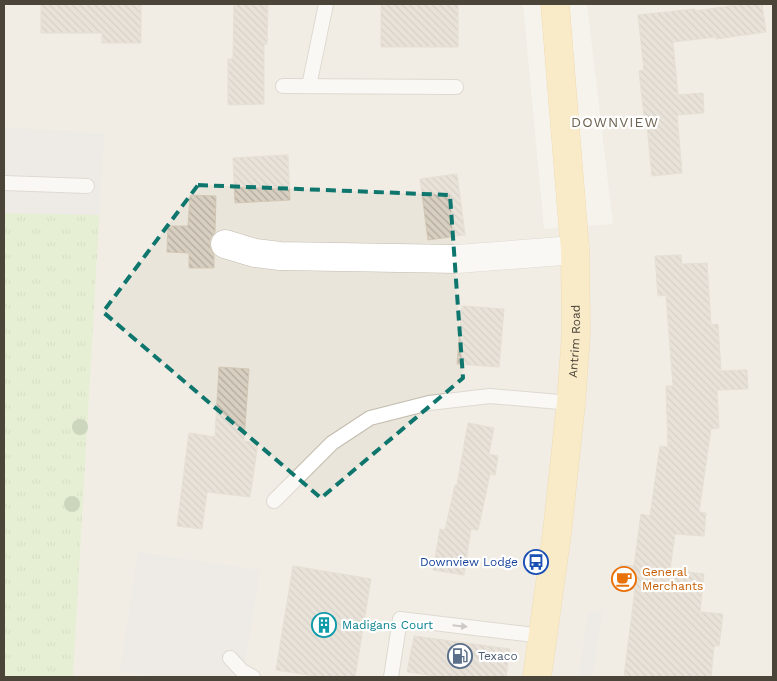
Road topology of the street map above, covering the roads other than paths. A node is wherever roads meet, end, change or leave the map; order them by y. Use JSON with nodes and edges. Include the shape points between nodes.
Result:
{"nodes":[{"id":1,"x":326,"y":4,"type":"edge"},
{"id":2,"x":555,"y":4,"type":"edge"},
{"id":3,"x":283,"y":86,"type":"dead end"},
{"id":4,"x":308,"y":86,"type":"junction"},
{"id":5,"x":456,"y":87,"type":"dead end"},
{"id":6,"x":4,"y":183,"type":"edge"},
{"id":7,"x":87,"y":186,"type":"dead end"},
{"id":8,"x":225,"y":244,"type":"dead end"},
{"id":9,"x":575,"y":250,"type":"junction"},
{"id":10,"x":571,"y":403,"type":"junction"},
{"id":11,"x":274,"y":501,"type":"dead end"},
{"id":12,"x":543,"y":636,"type":"junction"},
{"id":13,"x":230,"y":658,"type":"dead end"},
{"id":14,"x":252,"y":677,"type":"edge"},
{"id":15,"x":391,"y":677,"type":"edge"},
{"id":16,"x":537,"y":677,"type":"edge"}],
"edges":[{"from":1,"to":4,"type":"lane"},
{"from":2,"to":9,"type":"main road","name":"Antrim Road"},
{"from":3,"to":4,"type":"lane"},
{"from":4,"to":5,"type":"lane"},
{"from":6,"to":7,"type":"lane"},
{"from":8,"to":9,"type":"street","via":[[280,256],[457,258]]},
{"from":9,"to":10,"type":"main road","name":"Antrim Road","via":[[576,334]]},
{"from":10,"to":11,"type":"lane","via":[[490,396],[430,403],[370,418],[332,444]]},
{"from":10,"to":12,"type":"main road","name":"Antrim Road"},
{"from":15,"to":12,"type":"lane","one_way":true,"via":[[400,619]]},
{"from":12,"to":16,"type":"main road","name":"Antrim Road"},
{"from":13,"to":14,"type":"lane"}]}
